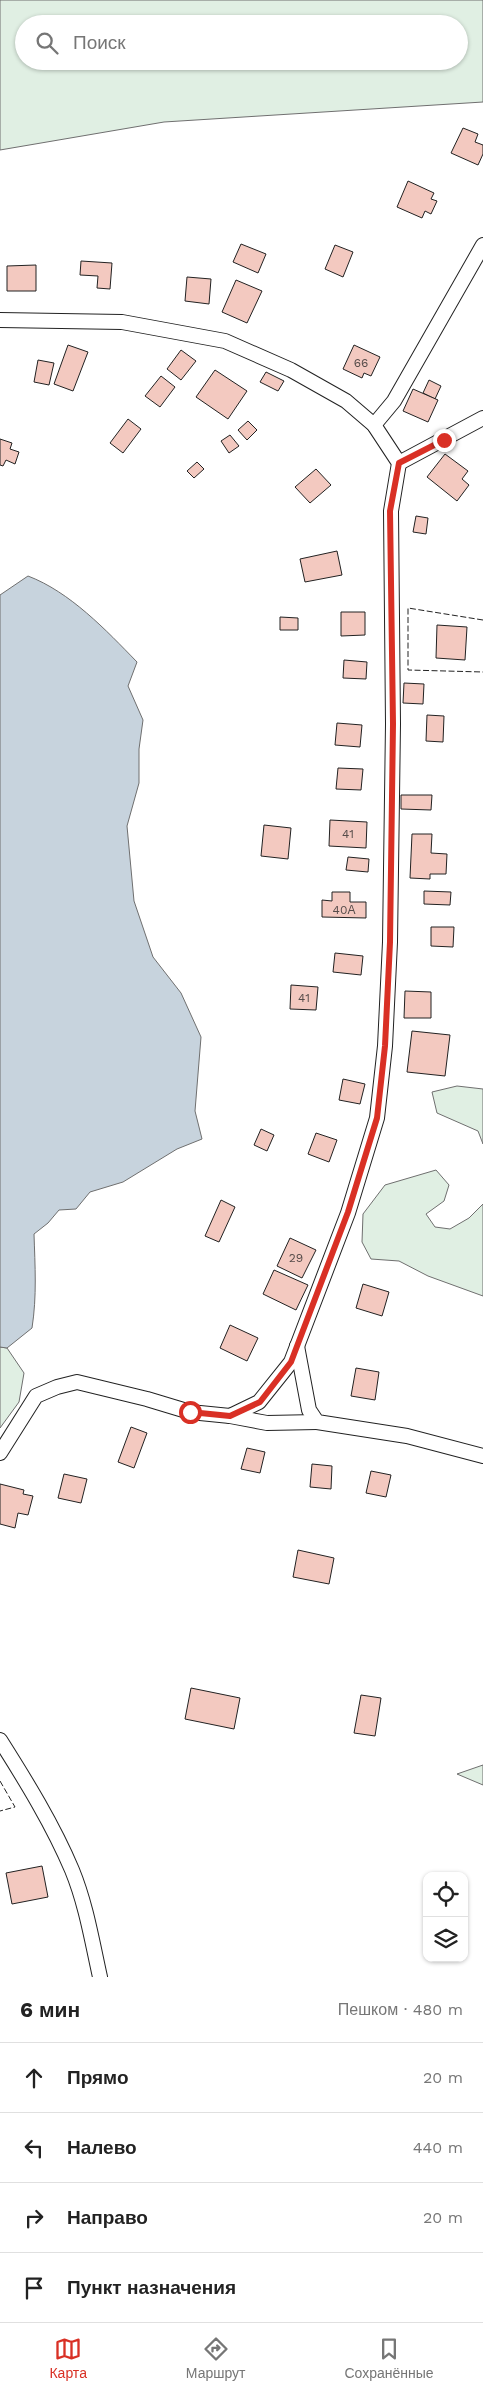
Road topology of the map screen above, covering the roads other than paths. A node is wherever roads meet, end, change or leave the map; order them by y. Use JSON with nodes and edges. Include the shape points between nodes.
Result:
{"nodes":[{"id":1,"x":483,"y":245,"type":"edge"},
{"id":2,"x":0,"y":320,"type":"edge"},
{"id":3,"x":483,"y":418,"type":"edge"},
{"id":4,"x":374,"y":425,"type":"junction"},
{"id":5,"x":399,"y":463,"type":"junction"},
{"id":6,"x":298,"y":1346,"type":"junction"},
{"id":7,"x":230,"y":1416,"type":"junction"},
{"id":8,"x":317,"y":1422,"type":"junction"},
{"id":9,"x":0,"y":1453,"type":"edge"},
{"id":10,"x":483,"y":1456,"type":"edge"},
{"id":11,"x":0,"y":1740,"type":"edge"},
{"id":12,"x":100,"y":1977,"type":"edge"}],
"edges":[{"from":1,"to":4,"type":"street","via":[[394,401]]},
{"from":2,"to":4,"type":"street","via":[[122,322],[225,342],[291,370],[346,401]]},
{"from":3,"to":5,"type":"street"},
{"from":4,"to":5,"type":"street"},
{"from":5,"to":6,"type":"street","via":[[390,511],[393,724],[390,942],[385,1046],[377,1118],[348,1212]]},
{"from":6,"to":7,"type":"street","via":[[291,1362],[260,1402]]},
{"from":6,"to":8,"type":"street","via":[[309,1410]]},
{"from":7,"to":8,"type":"street","via":[[267,1423]]},
{"from":7,"to":9,"type":"street","via":[[190,1412],[77,1382],[36,1396]]},
{"from":8,"to":10,"type":"street","via":[[407,1436]]},
{"from":11,"to":12,"type":"street","via":[[20,1770],[72,1869],[88,1920]]}]}
